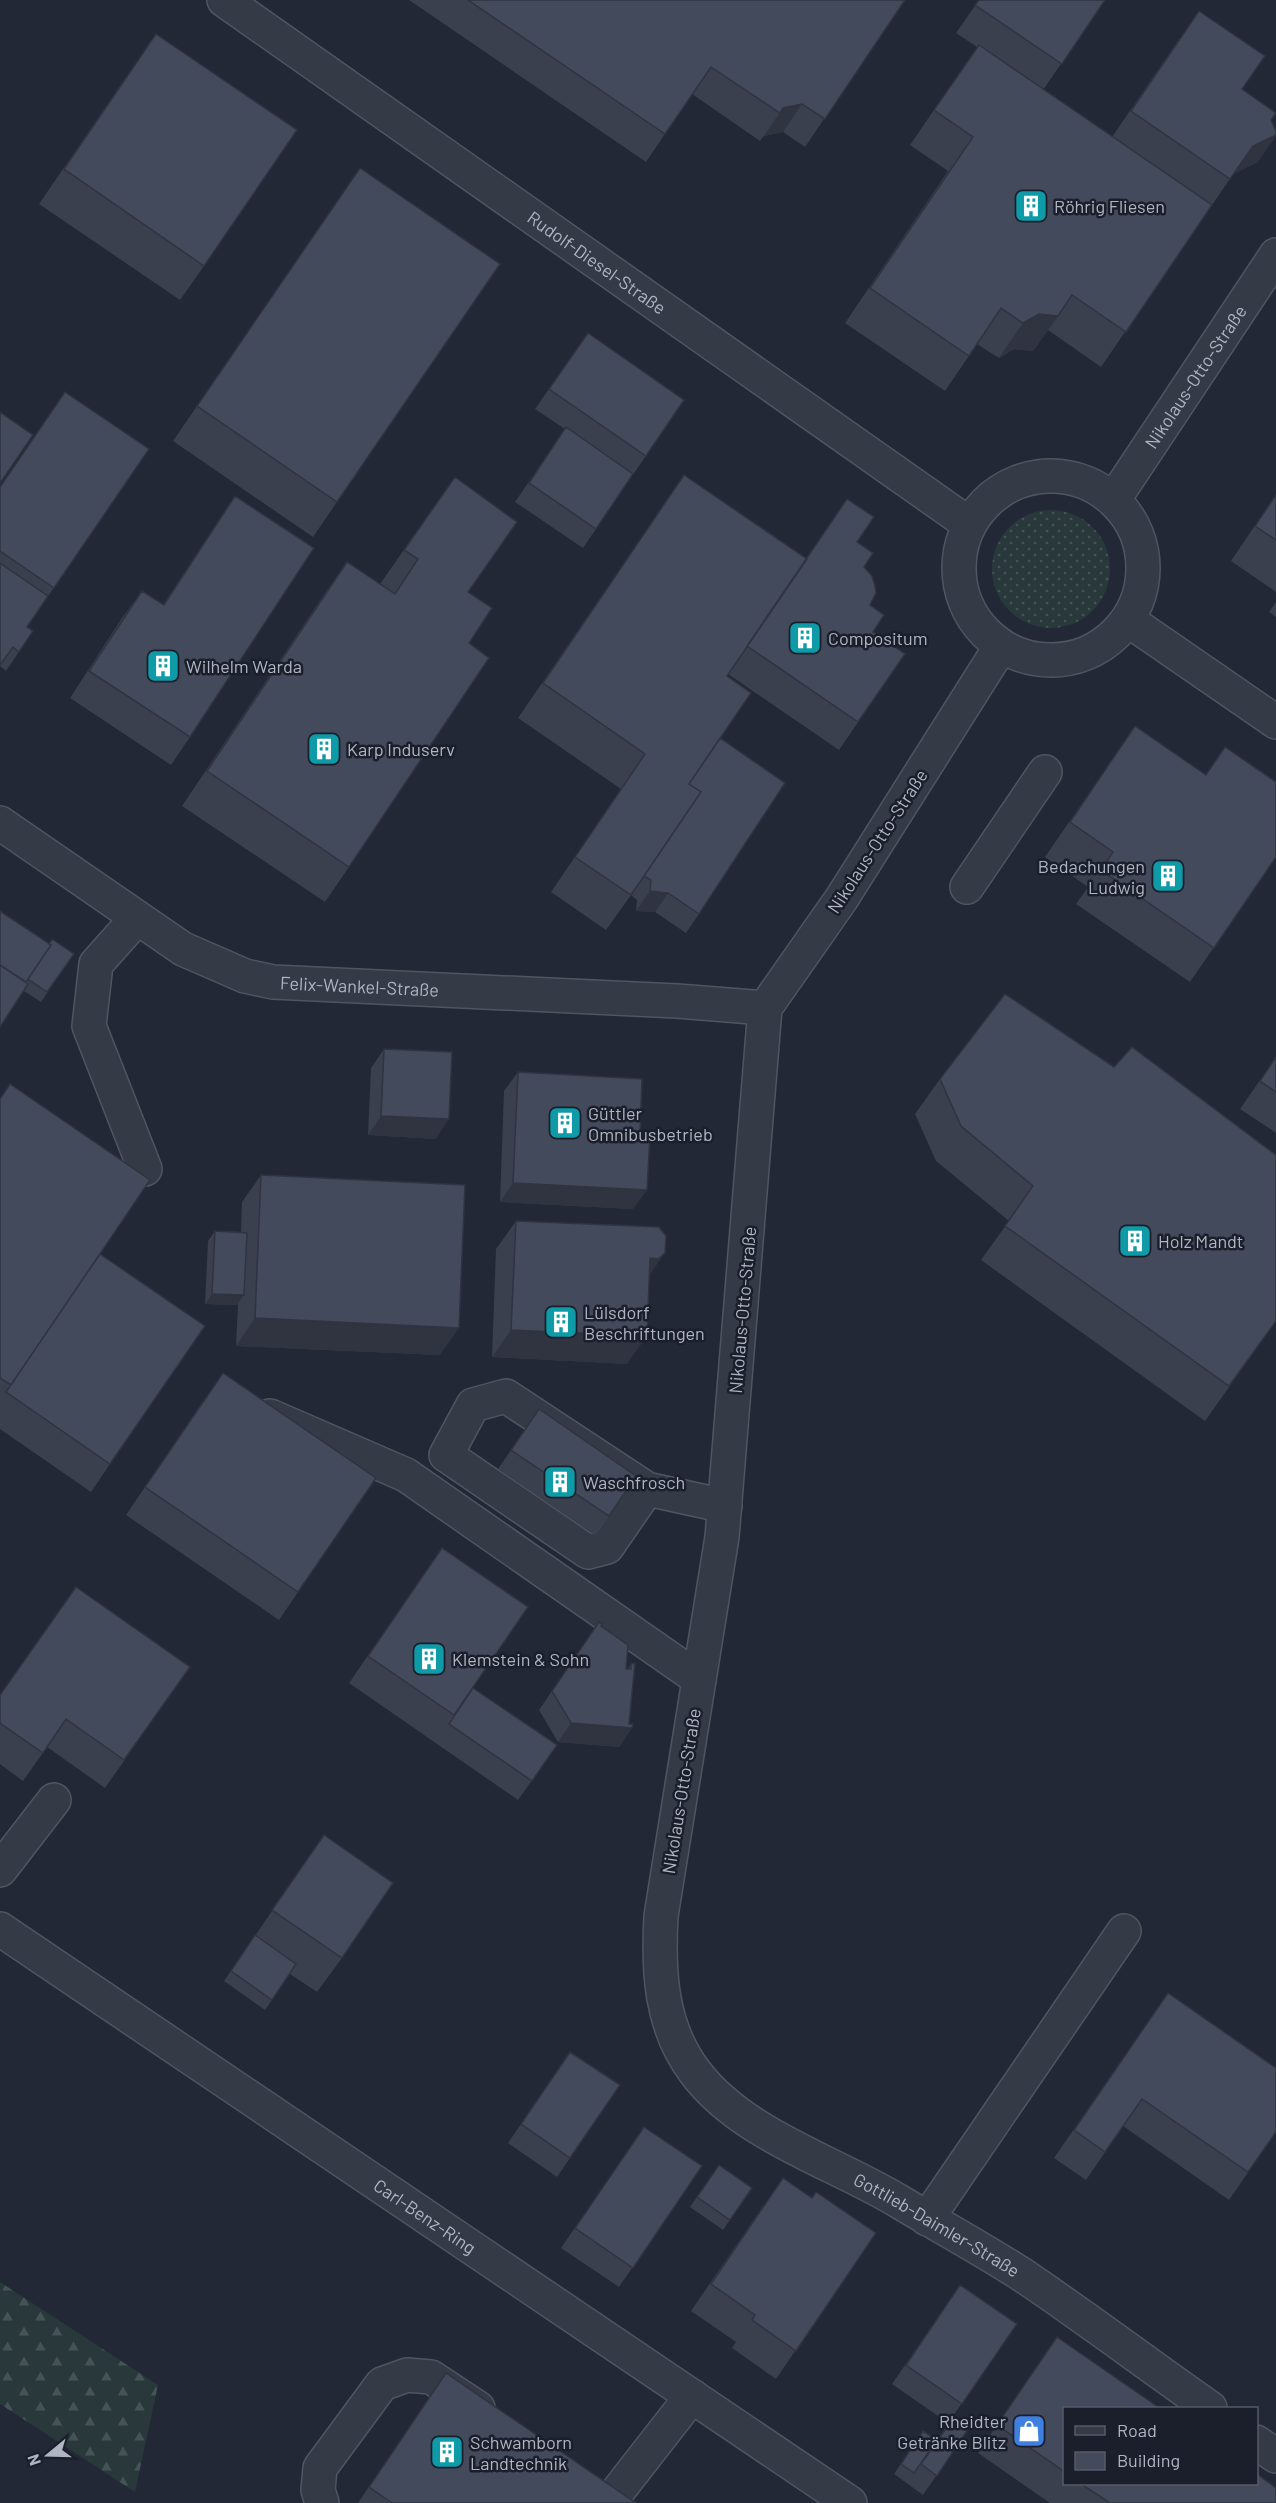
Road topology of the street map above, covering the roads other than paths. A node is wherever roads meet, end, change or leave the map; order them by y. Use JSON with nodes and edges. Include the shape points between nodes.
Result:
{"nodes":[{"id":1,"x":224,"y":0,"type":"edge"},
{"id":2,"x":1276,"y":255,"type":"edge"},
{"id":3,"x":1114,"y":499,"type":"junction"},
{"id":4,"x":969,"y":524,"type":"junction"},
{"id":5,"x":1128,"y":620,"type":"junction"},
{"id":6,"x":1001,"y":646,"type":"junction"},
{"id":7,"x":1276,"y":722,"type":"edge"},
{"id":8,"x":1045,"y":772,"type":"dead end"},
{"id":9,"x":0,"y":823,"type":"edge"},
{"id":10,"x":967,"y":887,"type":"dead end"},
{"id":11,"x":137,"y":918,"type":"junction"},
{"id":12,"x":765,"y":1008,"type":"junction"},
{"id":13,"x":145,"y":1169,"type":"dead end"},
{"id":14,"x":245,"y":1405,"type":"edge"},
{"id":15,"x":647,"y":1489,"type":"junction"},
{"id":16,"x":725,"y":1506,"type":"junction"},
{"id":17,"x":699,"y":1679,"type":"junction"},
{"id":18,"x":54,"y":1800,"type":"dead end"},
{"id":19,"x":0,"y":1870,"type":"edge"},
{"id":20,"x":0,"y":1929,"type":"edge"},
{"id":21,"x":1124,"y":1931,"type":"dead end"},
{"id":22,"x":675,"y":2036,"type":"joint"},
{"id":23,"x":927,"y":2219,"type":"junction"},
{"id":24,"x":692,"y":2396,"type":"junction"},
{"id":25,"x":1207,"y":2407,"type":"edge"},
{"id":26,"x":498,"y":2421,"type":"edge"},
{"id":27,"x":1258,"y":2443,"type":"edge"},
{"id":28,"x":1276,"y":2456,"type":"edge"},
{"id":29,"x":585,"y":2477,"type":"edge"},
{"id":30,"x":620,"y":2500,"type":"edge"},
{"id":31,"x":322,"y":2503,"type":"edge"},
{"id":32,"x":850,"y":2503,"type":"edge"}],
"edges":[{"from":1,"to":4,"type":"street","name":"Rudolf-Diesel-Straße"},
{"from":2,"to":3,"type":"street","name":"Nikolaus-Otto-Straße"},
{"from":3,"to":4,"type":"street","via":[[1091,484],[1064,476],[1036,476],[1009,485],[986,501]]},
{"from":3,"to":5,"type":"street","via":[[1131,520],[1141,544],[1144,570],[1140,596]]},
{"from":4,"to":6,"type":"street","via":[[960,550],[959,577],[966,604],[980,628]]},
{"from":5,"to":6,"type":"street","via":[[1109,641],[1084,655],[1056,661],[1027,658]]},
{"from":5,"to":7,"type":"street"},
{"from":6,"to":12,"type":"street","name":"Nikolaus-Otto-Straße","via":[[842,898]]},
{"from":8,"to":10,"type":"street"},
{"from":9,"to":11,"type":"street","name":"Felix-Wankel-Straße"},
{"from":11,"to":12,"type":"street","name":"Felix-Wankel-Straße","via":[[183,949],[245,976],[273,982]]},
{"from":11,"to":13,"type":"street","via":[[96,964],[88,1026]]},
{"from":12,"to":16,"type":"street","name":"Nikolaus-Otto-Straße"},
{"from":14,"to":17,"type":"street","via":[[406,1475]]},
{"from":15,"to":15,"type":"street","via":[[506,1396],[473,1405],[446,1455],[588,1552],[607,1547]]},
{"from":15,"to":16,"type":"street"},
{"from":16,"to":17,"type":"street","name":"Nikolaus-Otto-Straße"},
{"from":17,"to":22,"type":"street","name":"Nikolaus-Otto-Straße","via":[[661,1916],[659,1959],[663,1999]]},
{"from":18,"to":19,"type":"street"},
{"from":20,"to":24,"type":"street","name":"Carl-Benz-Ring"},
{"from":21,"to":23,"type":"street"},
{"from":22,"to":23,"type":"street","name":"Gottlieb-Daimler-Straße","via":[[694,2071],[721,2100],[758,2127]]},
{"from":23,"to":25,"type":"street","name":"Gottlieb-Daimler-Straße","via":[[1020,2274]]},
{"from":24,"to":30,"type":"street"},
{"from":24,"to":32,"type":"street","name":"Carl-Benz-Ring"},
{"from":26,"to":31,"type":"street","via":[[431,2377],[407,2375],[382,2384],[320,2468],[318,2490]]},
{"from":27,"to":28,"type":"street"},
{"from":29,"to":30,"type":"street"}]}
